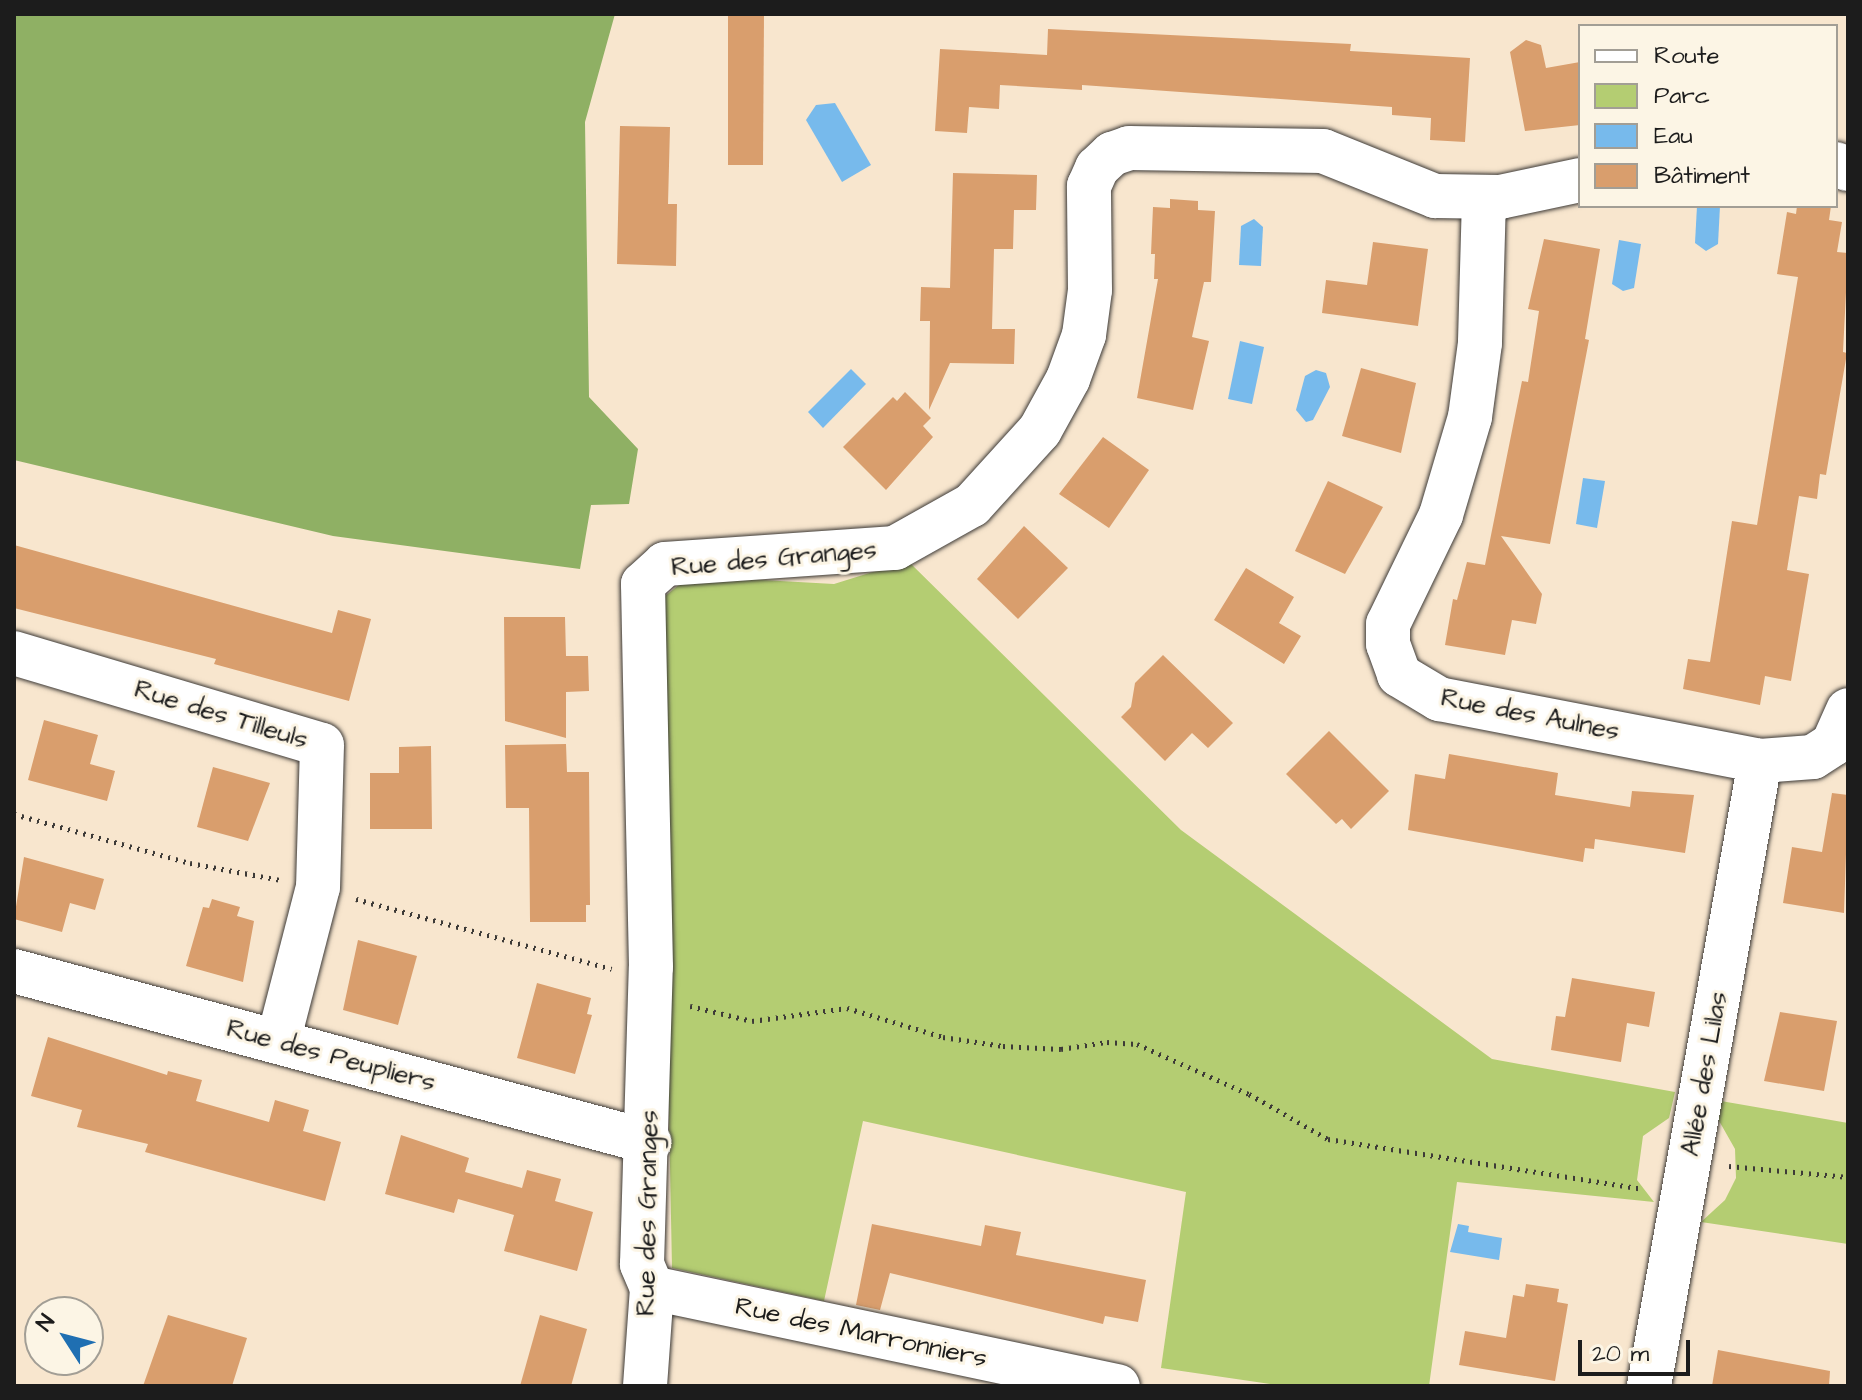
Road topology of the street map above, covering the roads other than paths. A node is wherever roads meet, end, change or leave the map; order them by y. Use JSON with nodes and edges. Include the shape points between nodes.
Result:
{"nodes":[{"id":1,"x":1578,"y":180,"type":"edge"},
{"id":2,"x":1484,"y":198,"type":"junction"},
{"id":3,"x":14,"y":653,"type":"edge"},
{"id":4,"x":1848,"y":710,"type":"edge"},
{"id":5,"x":1760,"y":761,"type":"junction"},
{"id":6,"x":14,"y":971,"type":"edge"},
{"id":7,"x":278,"y":1042,"type":"junction"},
{"id":8,"x":649,"y":1142,"type":"junction"},
{"id":9,"x":652,"y":1288,"type":"junction"},
{"id":10,"x":645,"y":1386,"type":"edge"},
{"id":11,"x":1118,"y":1386,"type":"edge"},
{"id":12,"x":1649,"y":1386,"type":"edge"}],
"edges":[{"from":1,"to":2,"type":"street","name":"Rue des Granges"},
{"from":2,"to":5,"type":"street","name":"Rue des Aulnes","via":[[1480,343],[1470,417],[1441,515],[1388,624],[1388,644],[1399,675],[1439,699]]},
{"from":2,"to":8,"type":"street","name":"Rue des Granges","via":[[1435,196],[1323,151],[1129,148],[1112,154],[1097,168],[1089,186],[1090,290],[1084,335],[1068,379],[1040,430],[972,505],[895,548],[665,564],[643,584]]},
{"from":3,"to":7,"type":"street","name":"Rue des Tilleuls","via":[[322,745],[318,887]]},
{"from":4,"to":5,"type":"street","name":"Rue des Aulnes","via":[[1833,744],[1813,757]]},
{"from":5,"to":12,"type":"street","name":"Allée des Lilas"},
{"from":6,"to":7,"type":"street","name":"Rue des Peupliers"},
{"from":7,"to":8,"type":"street","name":"Rue des Peupliers"},
{"from":8,"to":9,"type":"street","name":"Rue des Granges","via":[[642,1264]]},
{"from":9,"to":10,"type":"street","name":"Rue des Granges"},
{"from":9,"to":11,"type":"street","name":"Rue des Marronniers"}]}
